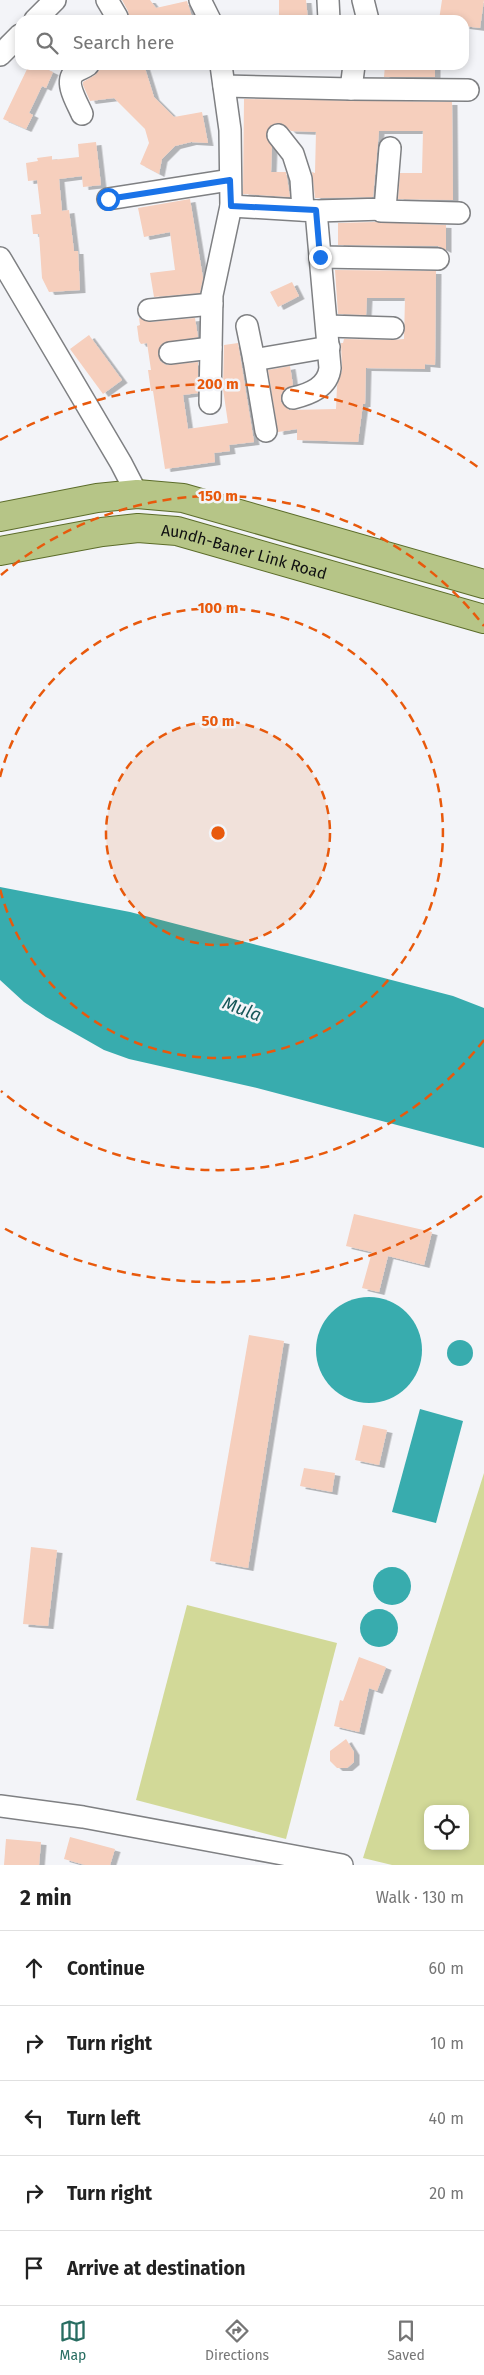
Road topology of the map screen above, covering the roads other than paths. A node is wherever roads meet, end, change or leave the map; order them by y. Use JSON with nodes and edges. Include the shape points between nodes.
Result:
{"nodes":[{"id":1,"x":55,"y":0,"type":"edge"},
{"id":2,"x":107,"y":0,"type":"edge"},
{"id":3,"x":200,"y":0,"type":"edge"},
{"id":4,"x":328,"y":0,"type":"edge"},
{"id":5,"x":363,"y":0,"type":"edge"},
{"id":6,"x":40,"y":15,"type":"edge"},
{"id":7,"x":116,"y":15,"type":"edge"},
{"id":8,"x":208,"y":15,"type":"edge"},
{"id":9,"x":329,"y":15,"type":"edge"},
{"id":10,"x":367,"y":15,"type":"edge"},
{"id":11,"x":15,"y":40,"type":"edge"},
{"id":12,"x":0,"y":55,"type":"edge"},
{"id":13,"x":80,"y":70,"type":"edge"},
{"id":14,"x":222,"y":70,"type":"edge"},
{"id":15,"x":353,"y":70,"type":"edge"},
{"id":16,"x":224,"y":86,"type":"junction"},
{"id":17,"x":351,"y":89,"type":"junction"},
{"id":18,"x":468,"y":90,"type":"dead end"},
{"id":19,"x":82,"y":114,"type":"dead end"},
{"id":20,"x":278,"y":135,"type":"dead end"},
{"id":21,"x":390,"y":148,"type":"dead end"},
{"id":22,"x":230,"y":180,"type":"junction"},
{"id":23,"x":108,"y":199,"type":"dead end"},
{"id":24,"x":231,"y":206,"type":"junction"},
{"id":25,"x":310,"y":210,"type":"junction"},
{"id":26,"x":381,"y":211,"type":"junction"},
{"id":27,"x":459,"y":213,"type":"dead end"},
{"id":28,"x":320,"y":257,"type":"junction"},
{"id":29,"x":0,"y":258,"type":"edge"},
{"id":30,"x":438,"y":258,"type":"dead end"},
{"id":31,"x":212,"y":304,"type":"junction"},
{"id":32,"x":149,"y":310,"type":"dead end"},
{"id":33,"x":247,"y":326,"type":"dead end"},
{"id":34,"x":393,"y":328,"type":"dead end"},
{"id":35,"x":328,"y":336,"type":"junction"},
{"id":36,"x":211,"y":348,"type":"junction"},
{"id":37,"x":170,"y":353,"type":"dead end"},
{"id":38,"x":254,"y":360,"type":"junction"},
{"id":39,"x":293,"y":398,"type":"dead end"},
{"id":40,"x":210,"y":403,"type":"dead end"},
{"id":41,"x":266,"y":431,"type":"dead end"},
{"id":42,"x":137,"y":494,"type":"junction"},
{"id":43,"x":0,"y":517,"type":"edge"},
{"id":44,"x":138,"y":528,"type":"junction"},
{"id":45,"x":0,"y":551,"type":"edge"},
{"id":46,"x":484,"y":584,"type":"edge"},
{"id":47,"x":484,"y":619,"type":"edge"},
{"id":48,"x":0,"y":1806,"type":"edge"},
{"id":49,"x":342,"y":1865,"type":"edge"}],
"edges":[{"from":1,"to":6,"type":"street"},
{"from":2,"to":7,"type":"street"},
{"from":3,"to":8,"type":"street"},
{"from":4,"to":9,"type":"street"},
{"from":5,"to":10,"type":"street"},
{"from":11,"to":12,"type":"street"},
{"from":13,"to":19,"type":"street","via":[[74,74],[71,88]]},
{"from":14,"to":16,"type":"street"},
{"from":15,"to":17,"type":"street"},
{"from":16,"to":17,"type":"street"},
{"from":16,"to":22,"type":"street","via":[[230,130]]},
{"from":17,"to":18,"type":"street"},
{"from":20,"to":25,"type":"street","via":[[293,154]]},
{"from":21,"to":26,"type":"street","via":[[387,205]]},
{"from":22,"to":23,"type":"street"},
{"from":22,"to":24,"type":"street"},
{"from":24,"to":25,"type":"street"},
{"from":24,"to":31,"type":"street"},
{"from":25,"to":26,"type":"street"},
{"from":25,"to":28,"type":"street"},
{"from":26,"to":27,"type":"street"},
{"from":28,"to":30,"type":"street"},
{"from":28,"to":35,"type":"street"},
{"from":29,"to":42,"type":"street","via":[[122,463]]},
{"from":31,"to":32,"type":"street"},
{"from":31,"to":36,"type":"street"},
{"from":33,"to":38,"type":"street"},
{"from":34,"to":35,"type":"street"},
{"from":35,"to":38,"type":"street"},
{"from":35,"to":39,"type":"street","via":[[329,378],[316,390]]},
{"from":36,"to":37,"type":"street"},
{"from":36,"to":40,"type":"street"},
{"from":38,"to":41,"type":"street"},
{"from":42,"to":43,"type":"main road","via":[[97,498]]},
{"from":42,"to":44,"type":"main road"},
{"from":42,"to":46,"type":"main road","via":[[183,498]]},
{"from":44,"to":45,"type":"main road","name":"Aundh-Baner Link Road"},
{"from":44,"to":47,"type":"main road","name":"Aundh-Baner Link Road","via":[[177,531]]},
{"from":48,"to":49,"type":"street","via":[[83,1817]]}]}
